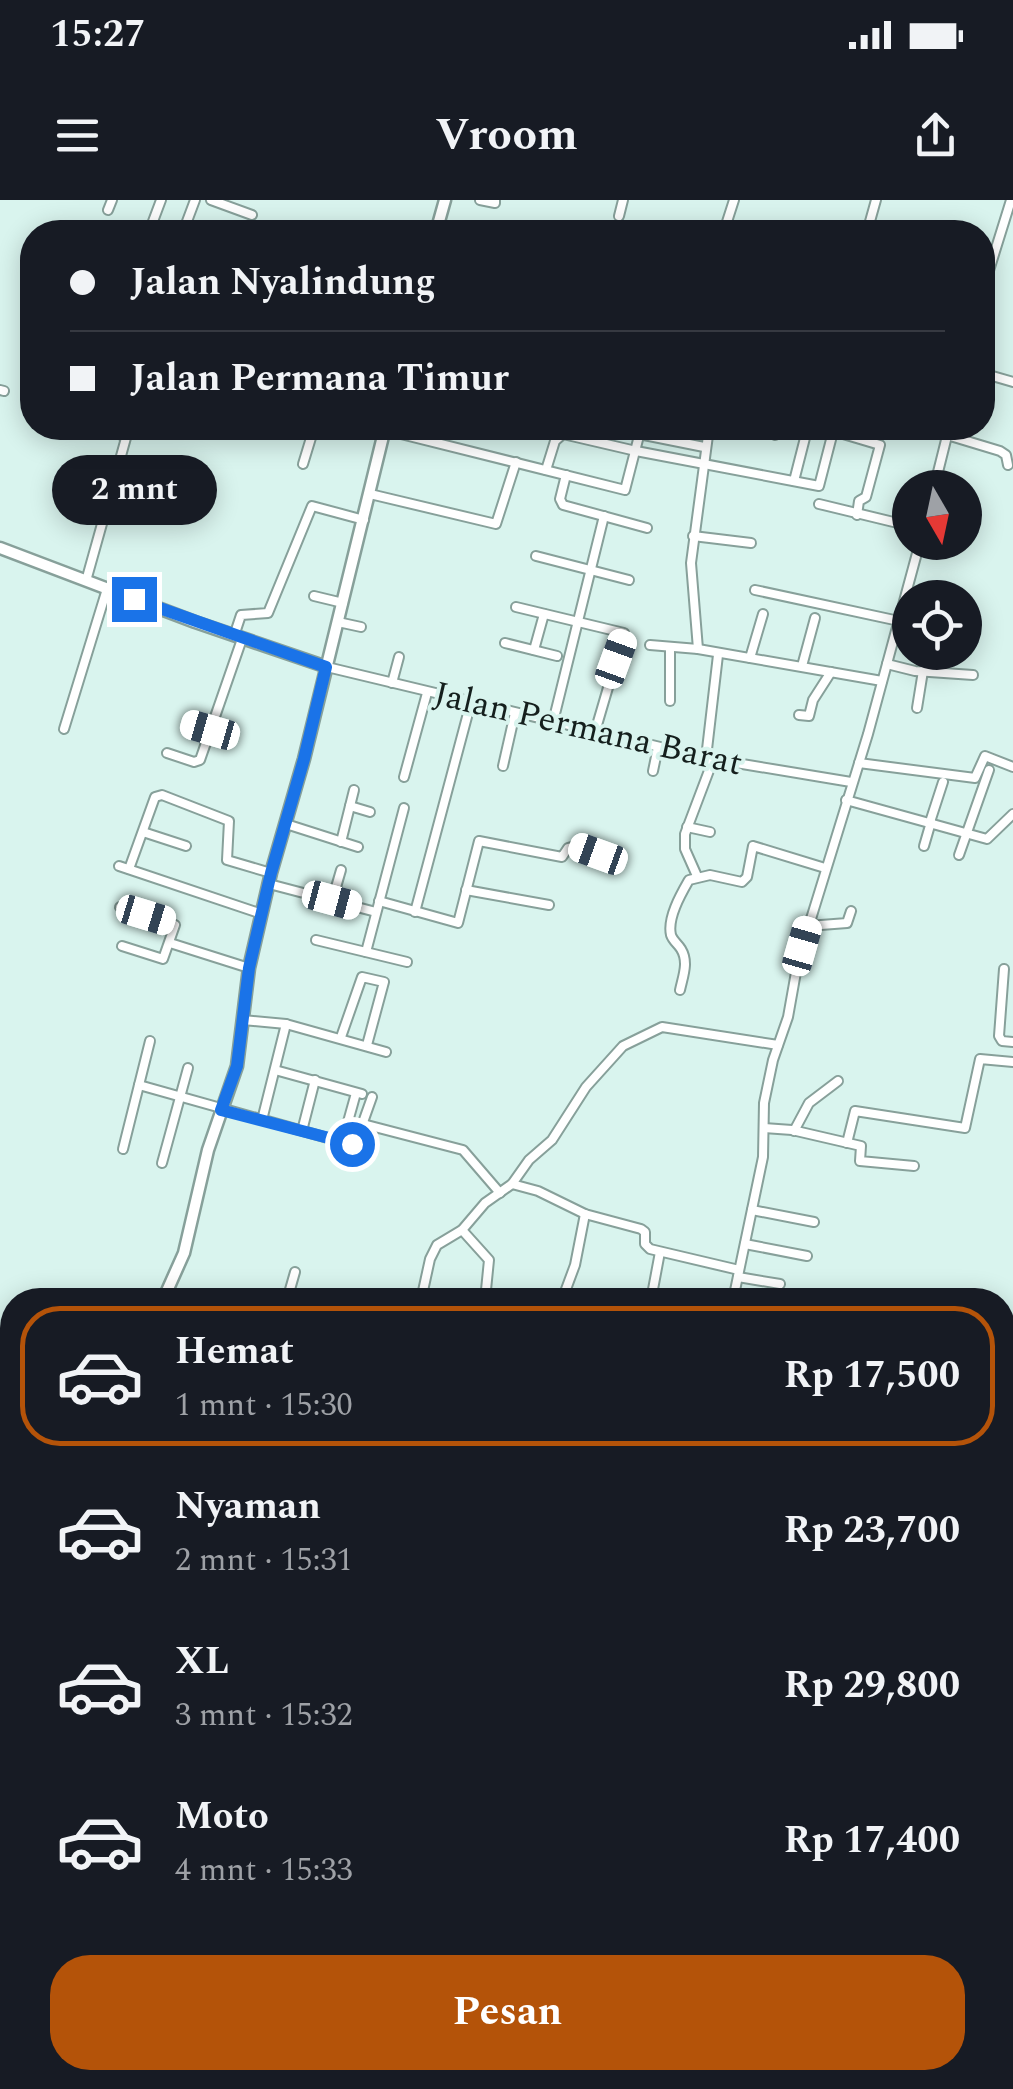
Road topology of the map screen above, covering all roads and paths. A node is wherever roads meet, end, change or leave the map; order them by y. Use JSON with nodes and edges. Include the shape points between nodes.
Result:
{"nodes":[{"id":1,"x":112,"y":200,"type":"edge"},
{"id":2,"x":211,"y":200,"type":"edge"},
{"id":3,"x":480,"y":200,"type":"edge"},
{"id":4,"x":496,"y":200,"type":"edge"},
{"id":5,"x":623,"y":200,"type":"edge"},
{"id":6,"x":1011,"y":200,"type":"edge"},
{"id":7,"x":108,"y":210,"type":"dead end"},
{"id":8,"x":252,"y":215,"type":"dead end"},
{"id":9,"x":619,"y":216,"type":"dead end"},
{"id":10,"x":995,"y":251,"type":"edge"},
{"id":11,"x":125,"y":440,"type":"edge"},
{"id":12,"x":310,"y":440,"type":"edge"},
{"id":13,"x":382,"y":440,"type":"edge"},
{"id":14,"x":429,"y":440,"type":"edge"},
{"id":15,"x":558,"y":440,"type":"edge"},
{"id":16,"x":605,"y":440,"type":"edge"},
{"id":17,"x":638,"y":440,"type":"edge"},
{"id":18,"x":676,"y":440,"type":"edge"},
{"id":19,"x":706,"y":440,"type":"edge"},
{"id":20,"x":804,"y":440,"type":"edge"},
{"id":21,"x":831,"y":440,"type":"edge"},
{"id":22,"x":866,"y":440,"type":"edge"},
{"id":23,"x":946,"y":440,"type":"edge"},
{"id":24,"x":972,"y":440,"type":"edge"},
{"id":25,"x":704,"y":447,"type":"junction"},
{"id":26,"x":636,"y":451,"type":"junction"},
{"id":27,"x":516,"y":462,"type":"junction"},
{"id":28,"x":702,"y":462,"type":"junction"},
{"id":29,"x":303,"y":464,"type":"dead end"},
{"id":30,"x":1008,"y":465,"type":"dead end"},
{"id":31,"x":546,"y":470,"type":"junction"},
{"id":32,"x":938,"y":470,"type":"edge"},
{"id":33,"x":566,"y":475,"type":"junction"},
{"id":34,"x":794,"y":481,"type":"junction"},
{"id":35,"x":370,"y":494,"type":"junction"},
{"id":36,"x":820,"y":504,"type":"dead end"},
{"id":37,"x":857,"y":515,"type":"junction"},
{"id":38,"x":604,"y":516,"type":"junction"},
{"id":39,"x":364,"y":520,"type":"junction"},
{"id":40,"x":892,"y":522,"type":"edge"},
{"id":41,"x":647,"y":528,"type":"dead end"},
{"id":42,"x":692,"y":536,"type":"junction"},
{"id":43,"x":751,"y":543,"type":"dead end"},
{"id":44,"x":0,"y":548,"type":"edge"},
{"id":45,"x":536,"y":556,"type":"dead end"},
{"id":46,"x":591,"y":570,"type":"junction"},
{"id":47,"x":629,"y":580,"type":"dead end"},
{"id":48,"x":86,"y":581,"type":"junction"},
{"id":49,"x":106,"y":588,"type":"junction"},
{"id":50,"x":755,"y":590,"type":"dead end"},
{"id":51,"x":314,"y":596,"type":"dead end"},
{"id":52,"x":342,"y":604,"type":"junction"},
{"id":53,"x":516,"y":607,"type":"dead end"},
{"id":54,"x":544,"y":614,"type":"junction"},
{"id":55,"x":763,"y":614,"type":"dead end"},
{"id":56,"x":815,"y":618,"type":"dead end"},
{"id":57,"x":892,"y":620,"type":"edge"},
{"id":58,"x":338,"y":622,"type":"junction"},
{"id":59,"x":578,"y":622,"type":"junction"},
{"id":60,"x":361,"y":627,"type":"dead end"},
{"id":61,"x":238,"y":638,"type":"junction"},
{"id":62,"x":505,"y":643,"type":"dead end"},
{"id":63,"x":892,"y":644,"type":"edge"},
{"id":64,"x":650,"y":645,"type":"dead end"},
{"id":65,"x":670,"y":647,"type":"junction"},
{"id":66,"x":698,"y":649,"type":"junction"},
{"id":67,"x":534,"y":650,"type":"junction"},
{"id":68,"x":718,"y":654,"type":"junction"},
{"id":69,"x":557,"y":656,"type":"dead end"},
{"id":70,"x":399,"y":657,"type":"dead end"},
{"id":71,"x":750,"y":658,"type":"junction"},
{"id":72,"x":887,"y":664,"type":"junction"},
{"id":73,"x":802,"y":666,"type":"junction"},
{"id":74,"x":326,"y":667,"type":"junction"},
{"id":75,"x":923,"y":671,"type":"junction"},
{"id":76,"x":831,"y":672,"type":"junction"},
{"id":77,"x":973,"y":675,"type":"dead end"},
{"id":78,"x":882,"y":680,"type":"junction"},
{"id":79,"x":392,"y":684,"type":"junction"},
{"id":80,"x":427,"y":693,"type":"junction"},
{"id":81,"x":670,"y":701,"type":"dead end"},
{"id":82,"x":471,"y":702,"type":"junction"},
{"id":83,"x":917,"y":708,"type":"dead end"},
{"id":84,"x":515,"y":713,"type":"junction"},
{"id":85,"x":799,"y":716,"type":"dead end"},
{"id":86,"x":553,"y":722,"type":"junction"},
{"id":87,"x":190,"y":724,"type":"dead end"},
{"id":88,"x":64,"y":729,"type":"dead end"},
{"id":89,"x":210,"y":730,"type":"junction"},
{"id":90,"x":595,"y":732,"type":"junction"},
{"id":91,"x":658,"y":747,"type":"junction"},
{"id":92,"x":167,"y":752,"type":"dead end"},
{"id":93,"x":709,"y":759,"type":"junction"},
{"id":94,"x":859,"y":763,"type":"junction"},
{"id":95,"x":504,"y":766,"type":"dead end"},
{"id":96,"x":1013,"y":767,"type":"edge"},
{"id":97,"x":653,"y":770,"type":"dead end"},
{"id":98,"x":989,"y":770,"type":"dead end"},
{"id":99,"x":404,"y":777,"type":"dead end"},
{"id":100,"x":851,"y":782,"type":"junction"},
{"id":101,"x":943,"y":782,"type":"dead end"},
{"id":102,"x":354,"y":790,"type":"dead end"},
{"id":103,"x":846,"y":800,"type":"junction"},
{"id":104,"x":350,"y":806,"type":"junction"},
{"id":105,"x":404,"y":808,"type":"dead end"},
{"id":106,"x":370,"y":812,"type":"dead end"},
{"id":107,"x":1013,"y":814,"type":"edge"},
{"id":108,"x":931,"y":822,"type":"junction"},
{"id":109,"x":286,"y":824,"type":"junction"},
{"id":110,"x":687,"y":827,"type":"junction"},
{"id":111,"x":143,"y":832,"type":"junction"},
{"id":112,"x":710,"y":832,"type":"dead end"},
{"id":113,"x":967,"y":833,"type":"junction"},
{"id":114,"x":341,"y":842,"type":"junction"},
{"id":115,"x":186,"y":846,"type":"dead end"},
{"id":116,"x":924,"y":846,"type":"dead end"},
{"id":117,"x":358,"y":847,"type":"dead end"},
{"id":118,"x":598,"y":854,"type":"dead end"},
{"id":119,"x":960,"y":854,"type":"dead end"},
{"id":120,"x":119,"y":866,"type":"dead end"},
{"id":121,"x":825,"y":868,"type":"junction"},
{"id":122,"x":130,"y":869,"type":"junction"},
{"id":123,"x":341,"y":870,"type":"dead end"},
{"id":124,"x":697,"y":876,"type":"junction"},
{"id":125,"x":270,"y":879,"type":"junction"},
{"id":126,"x":466,"y":890,"type":"junction"},
{"id":127,"x":332,"y":900,"type":"junction"},
{"id":128,"x":379,"y":901,"type":"junction"},
{"id":129,"x":550,"y":905,"type":"dead end"},
{"id":130,"x":120,"y":907,"type":"dead end"},
{"id":131,"x":851,"y":910,"type":"dead end"},
{"id":132,"x":376,"y":912,"type":"junction"},
{"id":133,"x":416,"y":912,"type":"junction"},
{"id":134,"x":262,"y":914,"type":"junction"},
{"id":135,"x":808,"y":926,"type":"junction"},
{"id":136,"x":316,"y":940,"type":"dead end"},
{"id":137,"x":170,"y":943,"type":"junction"},
{"id":138,"x":122,"y":946,"type":"dead end"},
{"id":139,"x":366,"y":952,"type":"junction"},
{"id":140,"x":407,"y":962,"type":"dead end"},
{"id":141,"x":249,"y":968,"type":"junction"},
{"id":142,"x":1004,"y":968,"type":"dead end"},
{"id":143,"x":680,"y":990,"type":"dead end"},
{"id":144,"x":1002,"y":1005,"type":"junction"},
{"id":145,"x":1013,"y":1006,"type":"edge"},
{"id":146,"x":243,"y":1017,"type":"junction"},
{"id":147,"x":286,"y":1024,"type":"junction"},
{"id":148,"x":340,"y":1037,"type":"junction"},
{"id":149,"x":150,"y":1041,"type":"dead end"},
{"id":150,"x":1013,"y":1042,"type":"edge"},
{"id":151,"x":778,"y":1044,"type":"junction"},
{"id":152,"x":367,"y":1046,"type":"junction"},
{"id":153,"x":386,"y":1052,"type":"dead end"},
{"id":154,"x":1013,"y":1062,"type":"edge"},
{"id":155,"x":188,"y":1068,"type":"dead end"},
{"id":156,"x":275,"y":1070,"type":"junction"},
{"id":157,"x":315,"y":1080,"type":"junction"},
{"id":158,"x":838,"y":1081,"type":"dead end"},
{"id":159,"x":139,"y":1085,"type":"junction"},
{"id":160,"x":363,"y":1095,"type":"junction"},
{"id":161,"x":181,"y":1098,"type":"junction"},
{"id":162,"x":221,"y":1110,"type":"junction"},
{"id":163,"x":262,"y":1116,"type":"dead end"},
{"id":164,"x":303,"y":1126,"type":"dead end"},
{"id":165,"x":362,"y":1128,"type":"junction"},
{"id":166,"x":764,"y":1128,"type":"junction"},
{"id":167,"x":794,"y":1131,"type":"junction"},
{"id":168,"x":344,"y":1136,"type":"dead end"},
{"id":169,"x":848,"y":1143,"type":"junction"},
{"id":170,"x":123,"y":1149,"type":"dead end"},
{"id":171,"x":162,"y":1163,"type":"dead end"},
{"id":172,"x":914,"y":1166,"type":"dead end"},
{"id":173,"x":512,"y":1184,"type":"junction"},
{"id":174,"x":500,"y":1193,"type":"junction"},
{"id":175,"x":752,"y":1210,"type":"junction"},
{"id":176,"x":585,"y":1214,"type":"junction"},
{"id":177,"x":814,"y":1222,"type":"dead end"},
{"id":178,"x":462,"y":1230,"type":"junction"},
{"id":179,"x":745,"y":1244,"type":"junction"},
{"id":180,"x":660,"y":1252,"type":"junction"},
{"id":181,"x":807,"y":1256,"type":"dead end"},
{"id":182,"x":295,"y":1272,"type":"dead end"},
{"id":183,"x":738,"y":1273,"type":"junction"},
{"id":184,"x":780,"y":1284,"type":"dead end"},
{"id":185,"x":168,"y":1288,"type":"edge"},
{"id":186,"x":290,"y":1288,"type":"edge"},
{"id":187,"x":425,"y":1288,"type":"edge"},
{"id":188,"x":486,"y":1288,"type":"edge"},
{"id":189,"x":566,"y":1288,"type":"edge"},
{"id":190,"x":654,"y":1288,"type":"edge"},
{"id":191,"x":735,"y":1288,"type":"edge"}],
"edges":[{"from":1,"to":7,"type":"street"},
{"from":2,"to":8,"type":"street"},
{"from":3,"to":4,"type":"street"},
{"from":5,"to":9,"type":"street"},
{"from":6,"to":10,"type":"street"},
{"from":11,"to":48,"type":"street"},
{"from":12,"to":29,"type":"street"},
{"from":13,"to":35,"type":"street"},
{"from":14,"to":27,"type":"street"},
{"from":15,"to":31,"type":"street"},
{"from":16,"to":26,"type":"street"},
{"from":17,"to":26,"type":"street"},
{"from":18,"to":25,"type":"street"},
{"from":19,"to":25,"type":"street"},
{"from":20,"to":34,"type":"street"},
{"from":21,"to":34,"type":"street","via":[[819,486]]},
{"from":22,"to":37,"type":"street","via":[[880,445]]},
{"from":23,"to":32,"type":"street"},
{"from":24,"to":30,"type":"street","via":[[1006,454]]},
{"from":25,"to":28,"type":"street"},
{"from":26,"to":28,"type":"street"},
{"from":26,"to":33,"type":"street","via":[[626,490]]},
{"from":27,"to":31,"type":"street"},
{"from":27,"to":35,"type":"street","via":[[496,524]]},
{"from":28,"to":34,"type":"street"},
{"from":28,"to":42,"type":"street"},
{"from":31,"to":33,"type":"street"},
{"from":33,"to":38,"type":"street","via":[[563,505]]},
{"from":35,"to":39,"type":"street"},
{"from":36,"to":37,"type":"street"},
{"from":37,"to":40,"type":"street"},
{"from":38,"to":41,"type":"street"},
{"from":38,"to":46,"type":"street"},
{"from":39,"to":52,"type":"street"},
{"from":39,"to":61,"type":"street","via":[[312,506],[268,613],[241,614]]},
{"from":42,"to":43,"type":"street"},
{"from":42,"to":66,"type":"street"},
{"from":44,"to":48,"type":"street"},
{"from":45,"to":46,"type":"street"},
{"from":46,"to":47,"type":"street"},
{"from":46,"to":59,"type":"street"},
{"from":48,"to":49,"type":"street"},
{"from":49,"to":61,"type":"street"},
{"from":49,"to":88,"type":"street"},
{"from":50,"to":57,"type":"street"},
{"from":51,"to":52,"type":"street"},
{"from":52,"to":58,"type":"street"},
{"from":53,"to":54,"type":"street"},
{"from":54,"to":59,"type":"street"},
{"from":54,"to":67,"type":"street"},
{"from":55,"to":71,"type":"street"},
{"from":56,"to":73,"type":"street"},
{"from":58,"to":60,"type":"street"},
{"from":58,"to":74,"type":"street"},
{"from":59,"to":86,"type":"street"},
{"from":59,"to":90,"type":"street","via":[[624,634]]},
{"from":61,"to":74,"type":"street"},
{"from":61,"to":89,"type":"street"},
{"from":62,"to":67,"type":"street"},
{"from":63,"to":72,"type":"street"},
{"from":64,"to":65,"type":"street"},
{"from":65,"to":66,"type":"street"},
{"from":65,"to":81,"type":"street"},
{"from":66,"to":68,"type":"street"},
{"from":67,"to":69,"type":"street"},
{"from":68,"to":71,"type":"street"},
{"from":68,"to":93,"type":"street"},
{"from":70,"to":79,"type":"street"},
{"from":71,"to":73,"type":"street"},
{"from":72,"to":75,"type":"street"},
{"from":72,"to":78,"type":"street"},
{"from":73,"to":76,"type":"street"},
{"from":74,"to":79,"type":"street","name":"Jalan Permana Barat"},
{"from":74,"to":109,"type":"street"},
{"from":75,"to":77,"type":"street"},
{"from":75,"to":83,"type":"street"},
{"from":76,"to":78,"type":"street"},
{"from":76,"to":85,"type":"street","via":[[809,716]]},
{"from":78,"to":94,"type":"street"},
{"from":79,"to":80,"type":"street","name":"Jalan Permana Barat"},
{"from":80,"to":82,"type":"street","name":"Jalan Permana Barat"},
{"from":80,"to":99,"type":"street"},
{"from":82,"to":84,"type":"street","name":"Jalan Permana Barat"},
{"from":82,"to":133,"type":"street"},
{"from":84,"to":86,"type":"street","name":"Jalan Permana Barat"},
{"from":84,"to":95,"type":"street"},
{"from":86,"to":90,"type":"street","name":"Jalan Permana Barat"},
{"from":87,"to":89,"type":"street"},
{"from":89,"to":92,"type":"street","via":[[198,762]]},
{"from":90,"to":91,"type":"street","name":"Jalan Permana Barat"},
{"from":91,"to":93,"type":"street","name":"Jalan Permana Barat"},
{"from":91,"to":97,"type":"street"},
{"from":93,"to":100,"type":"street","name":"Jalan Permana Barat"},
{"from":93,"to":110,"type":"street"},
{"from":94,"to":96,"type":"street","via":[[975,778],[985,756]]},
{"from":94,"to":100,"type":"street"},
{"from":98,"to":113,"type":"street"},
{"from":100,"to":103,"type":"street"},
{"from":101,"to":108,"type":"street"},
{"from":102,"to":104,"type":"street"},
{"from":103,"to":108,"type":"street"},
{"from":103,"to":121,"type":"street"},
{"from":104,"to":106,"type":"street"},
{"from":104,"to":114,"type":"street"},
{"from":105,"to":128,"type":"street"},
{"from":107,"to":113,"type":"street","via":[[989,839]]},
{"from":108,"to":113,"type":"street"},
{"from":108,"to":116,"type":"street"},
{"from":109,"to":114,"type":"street"},
{"from":109,"to":125,"type":"street"},
{"from":110,"to":112,"type":"street"},
{"from":110,"to":124,"type":"street","via":[[685,848]]},
{"from":111,"to":115,"type":"street"},
{"from":111,"to":122,"type":"street"},
{"from":111,"to":125,"type":"street","via":[[155,796],[183,802],[229,822],[227,860]]},
{"from":113,"to":119,"type":"street"},
{"from":114,"to":117,"type":"street"},
{"from":118,"to":126,"type":"street","via":[[575,846],[562,858],[478,840]]},
{"from":120,"to":122,"type":"street"},
{"from":121,"to":124,"type":"street","via":[[754,846],[742,882]]},
{"from":121,"to":135,"type":"street"},
{"from":122,"to":134,"type":"street"},
{"from":123,"to":127,"type":"street"},
{"from":124,"to":143,"type":"street","via":[[685,886],[671,928],[684,955]]},
{"from":125,"to":127,"type":"street"},
{"from":125,"to":134,"type":"street"},
{"from":126,"to":129,"type":"street"},
{"from":126,"to":133,"type":"street","via":[[458,922]]},
{"from":127,"to":132,"type":"street"},
{"from":128,"to":132,"type":"street"},
{"from":128,"to":133,"type":"street"},
{"from":130,"to":137,"type":"street","via":[[175,924]]},
{"from":131,"to":135,"type":"street","via":[[847,923]]},
{"from":132,"to":139,"type":"street"},
{"from":134,"to":141,"type":"street"},
{"from":135,"to":151,"type":"street"},
{"from":136,"to":139,"type":"street"},
{"from":137,"to":138,"type":"street","via":[[161,960]]},
{"from":137,"to":141,"type":"street"},
{"from":139,"to":140,"type":"street"},
{"from":141,"to":146,"type":"street"},
{"from":142,"to":144,"type":"street"},
{"from":144,"to":145,"type":"street"},
{"from":144,"to":150,"type":"street","via":[[1000,1040]]},
{"from":146,"to":147,"type":"street"},
{"from":146,"to":162,"type":"street","via":[[237,1066]]},
{"from":147,"to":148,"type":"street"},
{"from":147,"to":156,"type":"street"},
{"from":148,"to":152,"type":"street"},
{"from":148,"to":152,"type":"street","via":[[362,977],[384,982]]},
{"from":149,"to":159,"type":"street"},
{"from":151,"to":166,"type":"street"},
{"from":151,"to":173,"type":"street","via":[[667,1027],[645,1034],[612,1056]]},
{"from":152,"to":153,"type":"street"},
{"from":154,"to":169,"type":"street","via":[[980,1059],[965,1128],[854,1111]]},
{"from":155,"to":161,"type":"street"},
{"from":156,"to":157,"type":"street"},
{"from":156,"to":163,"type":"street"},
{"from":157,"to":160,"type":"street"},
{"from":157,"to":164,"type":"street"},
{"from":158,"to":167,"type":"street","via":[[809,1103]]},
{"from":159,"to":161,"type":"street"},
{"from":159,"to":170,"type":"street"},
{"from":160,"to":165,"type":"street"},
{"from":160,"to":168,"type":"street"},
{"from":161,"to":162,"type":"street"},
{"from":161,"to":171,"type":"street"},
{"from":162,"to":165,"type":"street","via":[[349,1144]]},
{"from":162,"to":185,"type":"street","via":[[184,1253]]},
{"from":165,"to":174,"type":"street","via":[[464,1150]]},
{"from":166,"to":167,"type":"street"},
{"from":166,"to":175,"type":"street"},
{"from":167,"to":169,"type":"street"},
{"from":169,"to":172,"type":"street","via":[[861,1146],[860,1160]]},
{"from":173,"to":174,"type":"street"},
{"from":173,"to":176,"type":"street"},
{"from":174,"to":178,"type":"street"},
{"from":175,"to":177,"type":"street"},
{"from":175,"to":179,"type":"street"},
{"from":176,"to":180,"type":"street","via":[[641,1228],[647,1247]]},
{"from":176,"to":189,"type":"street"},
{"from":178,"to":187,"type":"street","via":[[434,1249]]},
{"from":178,"to":188,"type":"street","via":[[488,1257]]},
{"from":179,"to":181,"type":"street"},
{"from":179,"to":183,"type":"street"},
{"from":180,"to":183,"type":"street"},
{"from":180,"to":190,"type":"street"},
{"from":182,"to":186,"type":"street"},
{"from":183,"to":184,"type":"street"},
{"from":183,"to":191,"type":"street"}]}
